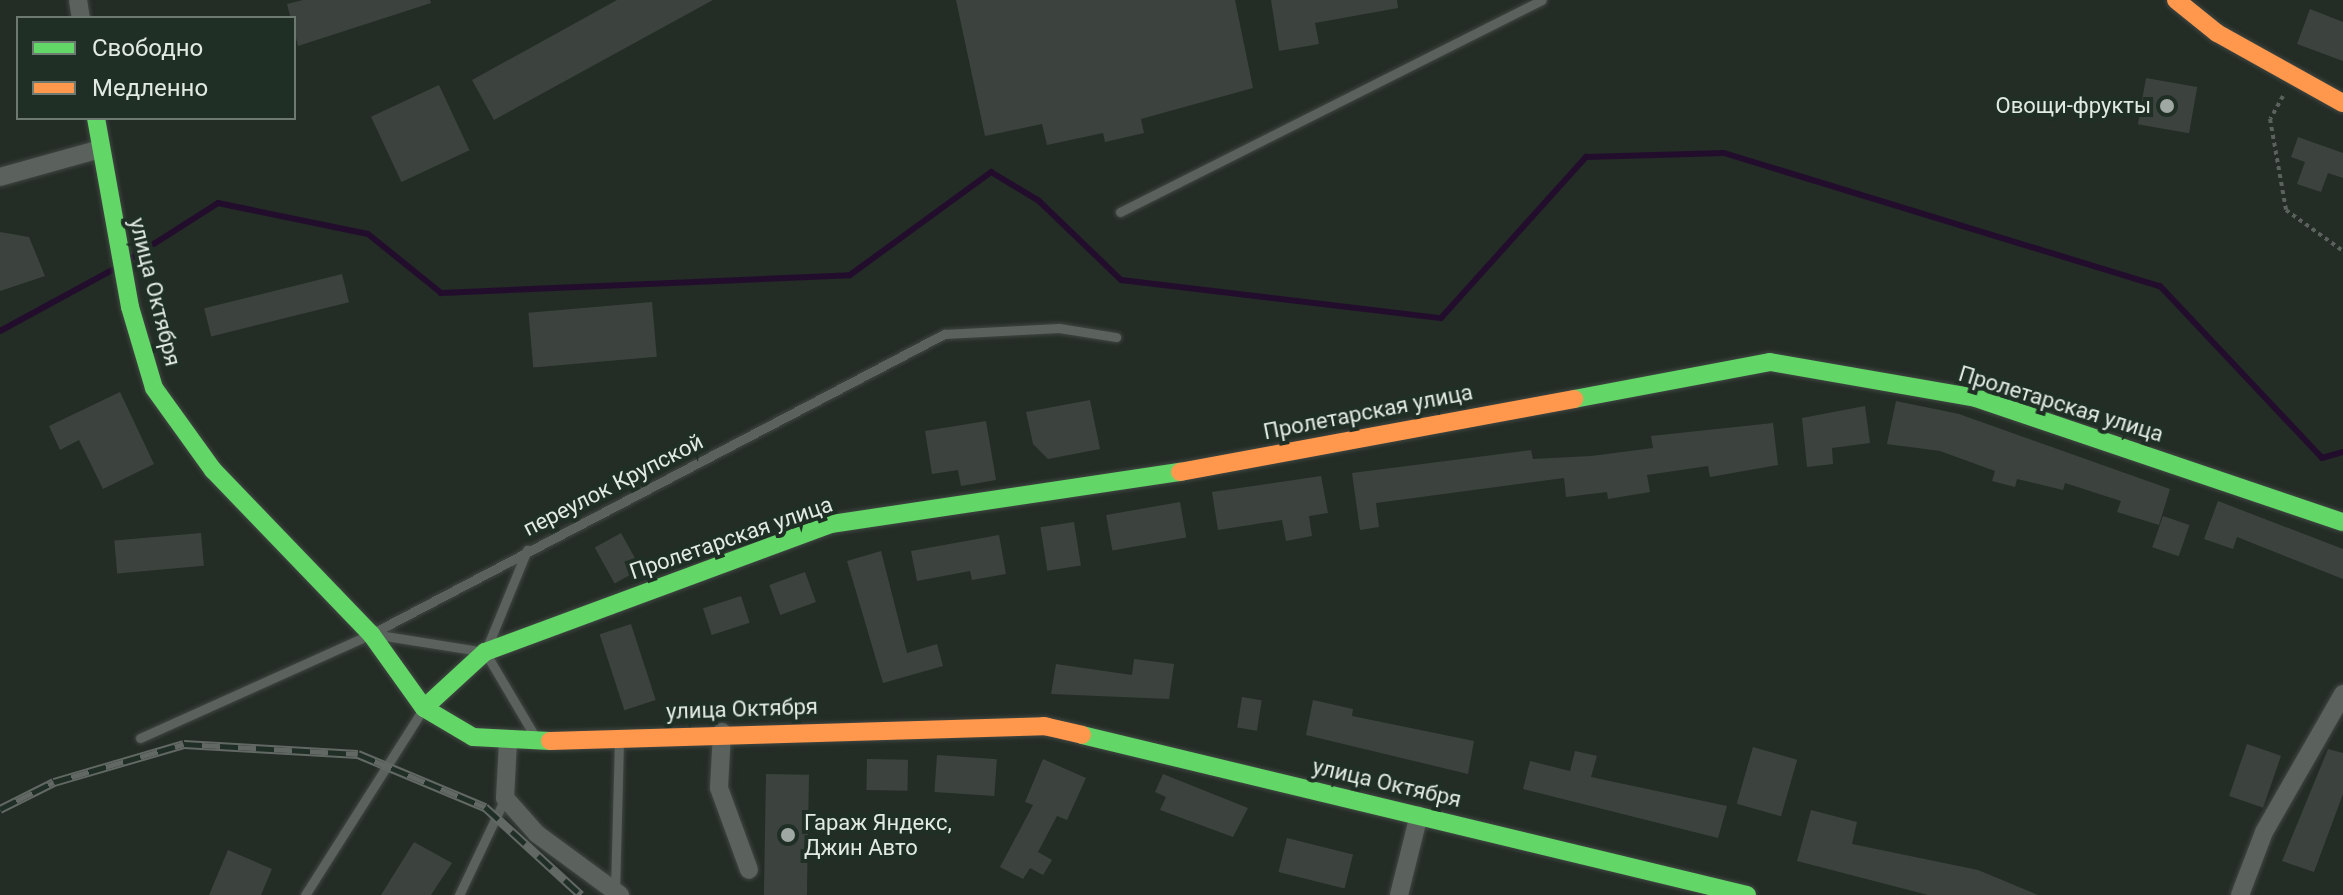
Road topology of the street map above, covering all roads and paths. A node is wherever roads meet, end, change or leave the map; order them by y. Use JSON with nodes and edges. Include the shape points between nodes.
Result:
{"nodes":[{"id":1,"x":1542,"y":0,"type":"edge"},
{"id":2,"x":2176,"y":0,"type":"edge"},
{"id":3,"x":2292,"y":80,"type":"junction"},
{"id":4,"x":2343,"y":103,"type":"edge"},
{"id":5,"x":96,"y":120,"type":"edge"},
{"id":6,"x":100,"y":149,"type":"junction"},
{"id":7,"x":0,"y":177,"type":"edge"},
{"id":8,"x":1120,"y":212,"type":"dead end"},
{"id":9,"x":2343,"y":251,"type":"edge"},
{"id":10,"x":1116,"y":337,"type":"dead end"},
{"id":11,"x":2343,"y":522,"type":"edge"},
{"id":12,"x":527,"y":550,"type":"junction"},
{"id":13,"x":371,"y":634,"type":"junction"},
{"id":14,"x":485,"y":652,"type":"junction"},
{"id":15,"x":2343,"y":694,"type":"edge"},
{"id":16,"x":424,"y":708,"type":"junction"},
{"id":17,"x":722,"y":732,"type":"junction"},
{"id":18,"x":140,"y":738,"type":"dead end"},
{"id":19,"x":619,"y":739,"type":"junction"},
{"id":20,"x":539,"y":741,"type":"junction"},
{"id":21,"x":508,"y":742,"type":"junction"},
{"id":22,"x":505,"y":798,"type":"junction"},
{"id":23,"x":1419,"y":815,"type":"junction"},
{"id":24,"x":749,"y":870,"type":"dead end"},
{"id":25,"x":616,"y":894,"type":"edge"},
{"id":26,"x":305,"y":895,"type":"edge"},
{"id":27,"x":459,"y":895,"type":"edge"},
{"id":28,"x":1399,"y":895,"type":"edge"},
{"id":29,"x":1747,"y":895,"type":"edge"},
{"id":30,"x":2240,"y":895,"type":"edge"}],
"edges":[{"from":1,"to":8,"type":"lane"},
{"from":2,"to":3,"type":"street"},
{"from":3,"to":4,"type":"street"},
{"from":3,"to":9,"type":"path","via":[[2270,119],[2286,210]]},
{"from":5,"to":6,"type":"street","name":"улица Октября"},
{"from":6,"to":7,"type":"street"},
{"from":6,"to":13,"type":"street","name":"улица Октября","via":[[130,307],[154,388],[213,470]]},
{"from":10,"to":12,"type":"lane","name":"переулок Крупской","via":[[1059,328],[944,334]]},
{"from":11,"to":14,"type":"street","name":"Пролетарская улица","via":[[1976,398],[1770,362],[1110,485],[831,524]]},
{"from":12,"to":13,"type":"lane","name":"переулок Крупской"},
{"from":12,"to":14,"type":"lane"},
{"from":13,"to":14,"type":"lane"},
{"from":13,"to":16,"type":"street","name":"улица Октября"},
{"from":13,"to":18,"type":"lane","name":"переулок Крупской"},
{"from":14,"to":16,"type":"street","name":"Пролетарская улица"},
{"from":14,"to":20,"type":"lane","via":[[512,708]]},
{"from":15,"to":30,"type":"street","via":[[2264,832]]},
{"from":16,"to":21,"type":"street","name":"улица Октября","via":[[473,737]]},
{"from":16,"to":26,"type":"lane"},
{"from":17,"to":19,"type":"street","name":"улица Октября"},
{"from":17,"to":23,"type":"street","name":"улица Октября","via":[[1044,726]]},
{"from":17,"to":24,"type":"street","via":[[719,788]]},
{"from":19,"to":20,"type":"street","name":"улица Октября"},
{"from":19,"to":25,"type":"lane"},
{"from":20,"to":21,"type":"street","name":"улица Октября"},
{"from":21,"to":22,"type":"street"},
{"from":22,"to":25,"type":"street","via":[[537,834]]},
{"from":22,"to":27,"type":"lane"},
{"from":23,"to":28,"type":"street"},
{"from":23,"to":29,"type":"street","name":"улица Октября"}]}
